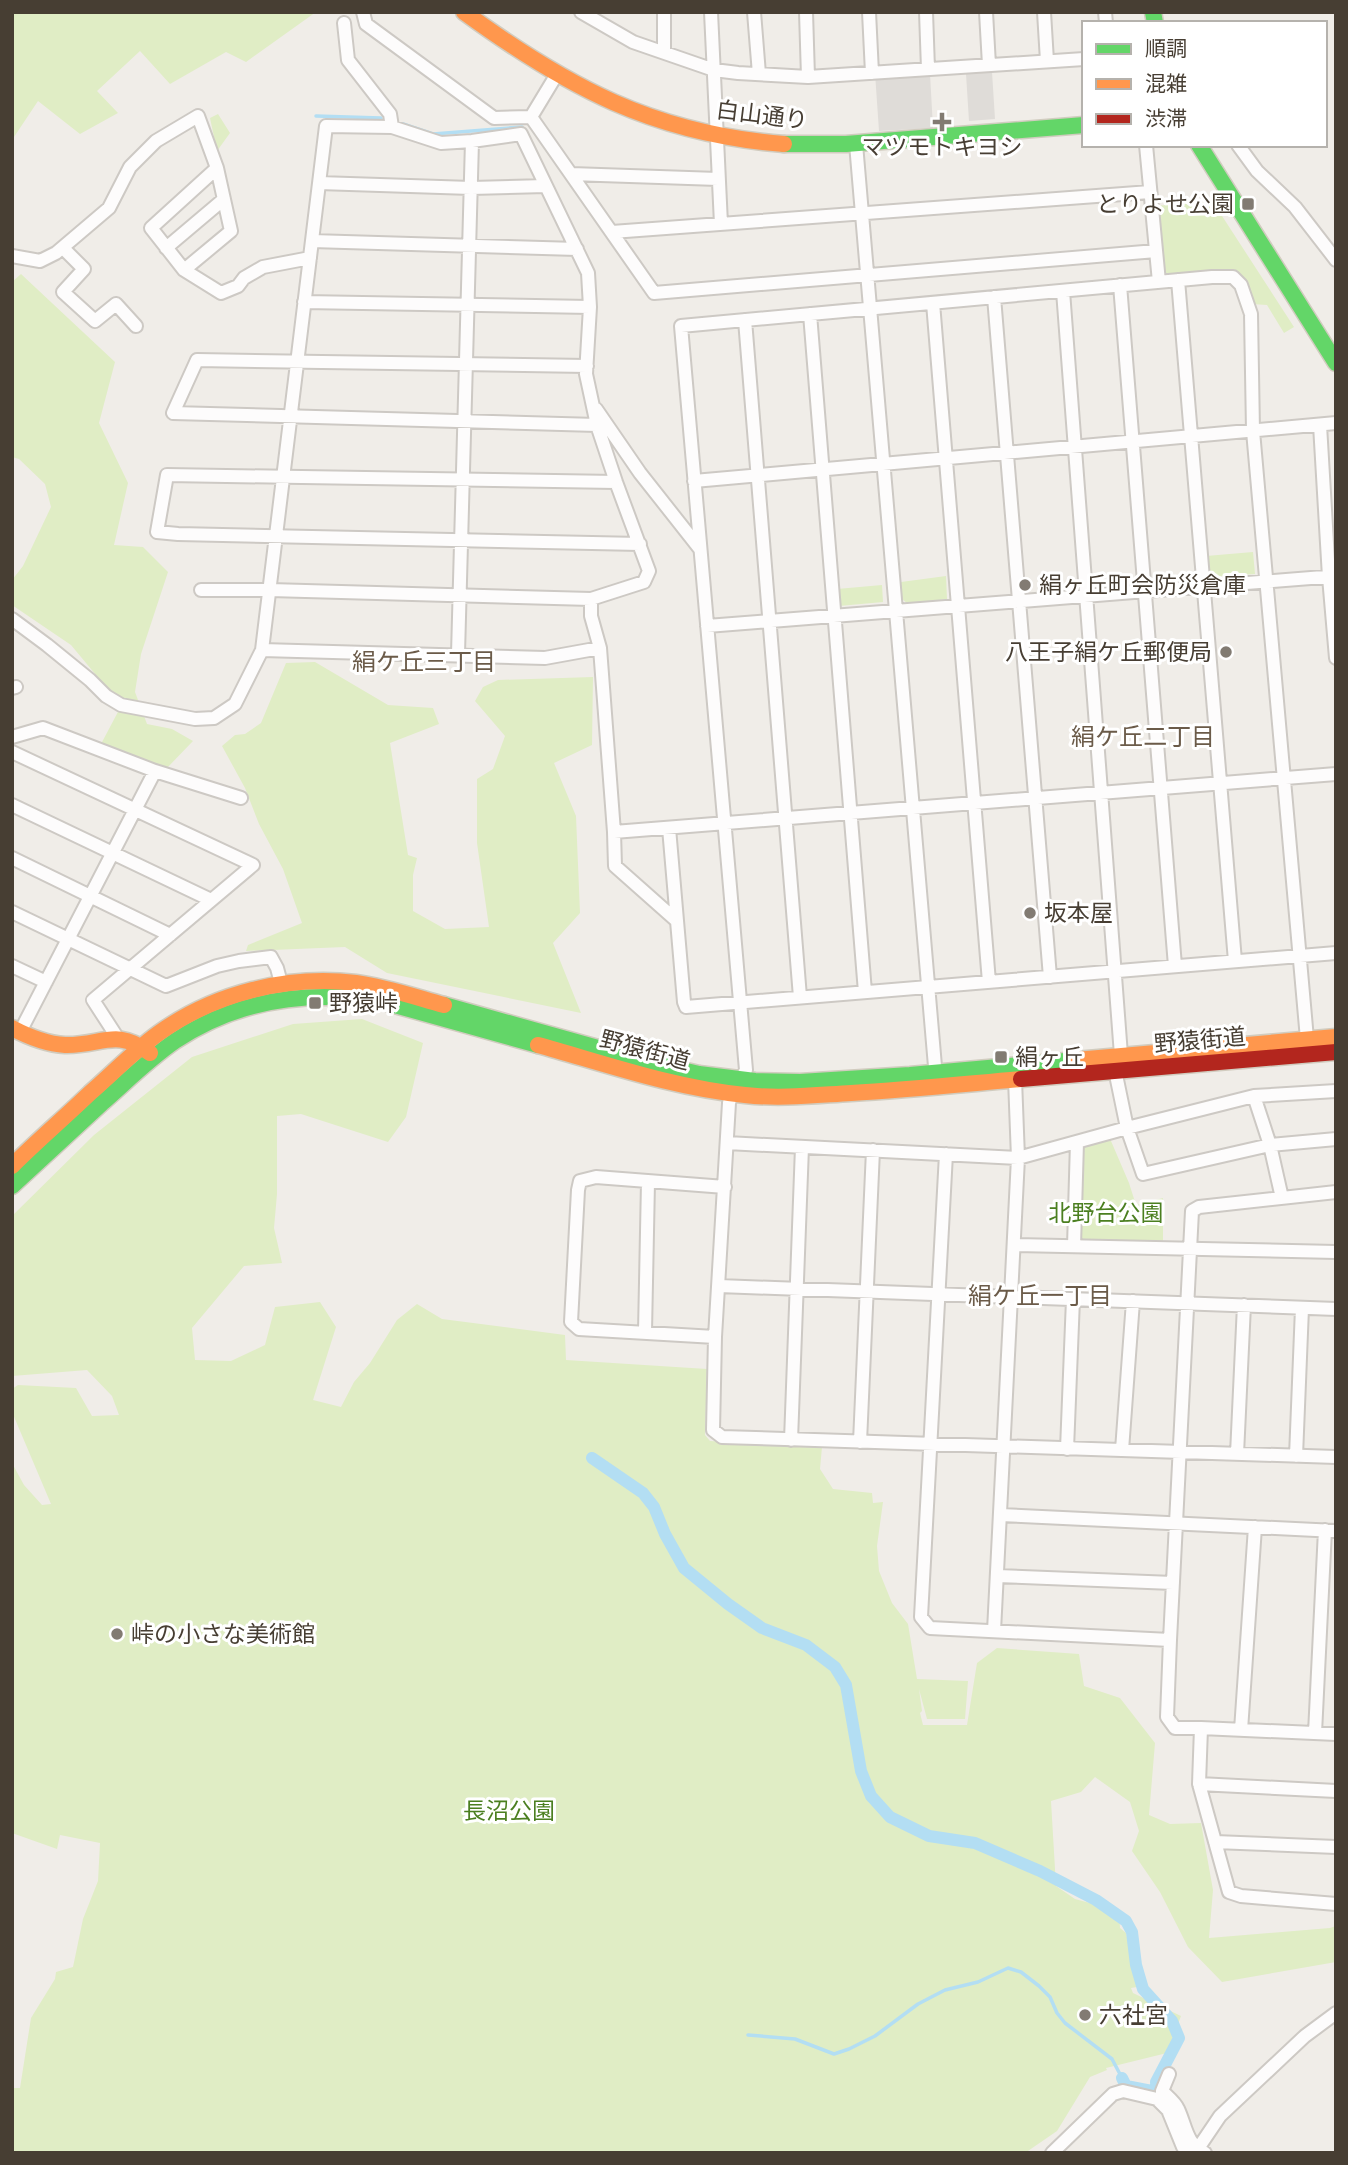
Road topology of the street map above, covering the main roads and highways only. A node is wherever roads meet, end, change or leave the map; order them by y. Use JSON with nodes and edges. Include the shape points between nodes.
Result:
{"nodes":[{"id":1,"x":464,"y":12,"type":"edge"},
{"id":2,"x":1082,"y":125,"type":"edge"},
{"id":3,"x":1200,"y":147,"type":"edge"},
{"id":4,"x":1336,"y":363,"type":"edge"},
{"id":5,"x":16,"y":1030,"type":"edge"},
{"id":6,"x":1336,"y":1037,"type":"edge"},
{"id":7,"x":149,"y":1051,"type":"junction"},
{"id":8,"x":1336,"y":1052,"type":"edge"},
{"id":9,"x":1118,"y":1062,"type":"junction"},
{"id":10,"x":936,"y":1079,"type":"junction"},
{"id":11,"x":737,"y":1087,"type":"junction"},
{"id":12,"x":12,"y":1166,"type":"edge"},
{"id":13,"x":12,"y":1186,"type":"edge"}],
"edges":[{"from":1,"to":2,"type":"main road","name":"白山通り","via":[[581,88],[638,112],[715,135],[773,143],[856,144]]},
{"from":3,"to":4,"type":"main road"},
{"from":5,"to":7,"type":"main road","via":[[43,1042],[71,1045],[127,1038]]},
{"from":6,"to":9,"type":"main road","name":"野猿街道"},
{"from":7,"to":11,"type":"main road","name":"野猿街道","via":[[247,1006],[338,995],[384,1002],[666,1081]]},
{"from":7,"to":11,"type":"main road","name":"野猿街道","via":[[175,1022],[205,1006],[254,988],[333,981],[371,985]]},
{"from":7,"to":12,"type":"main road","name":"野猿街道"},
{"from":7,"to":13,"type":"main road","name":"野猿街道"},
{"from":8,"to":9,"type":"main road","name":"野猿街道"},
{"from":9,"to":10,"type":"main road","name":"野猿街道"},
{"from":9,"to":10,"type":"main road","name":"野猿街道","via":[[1015,1079]]},
{"from":10,"to":11,"type":"main road","name":"野猿街道"}]}
